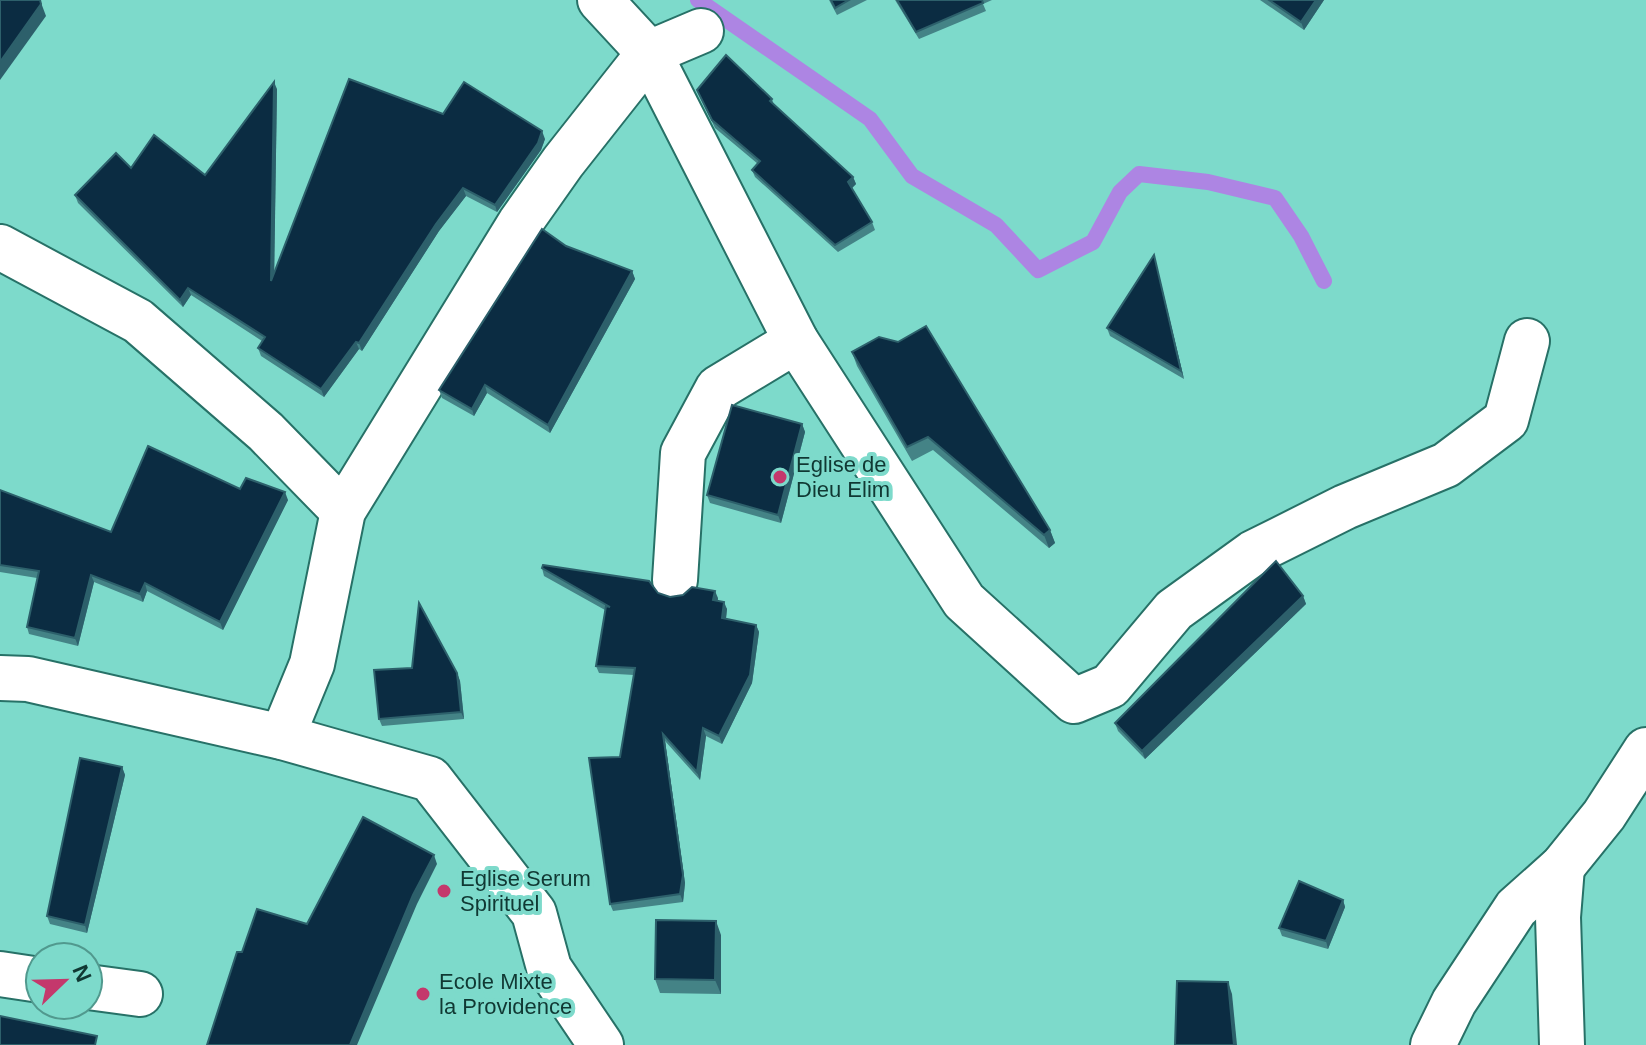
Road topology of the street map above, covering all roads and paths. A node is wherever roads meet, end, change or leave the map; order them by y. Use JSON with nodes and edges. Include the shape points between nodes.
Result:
{"nodes":[{"id":1,"x":600,"y":0,"type":"edge"},
{"id":2,"x":701,"y":31,"type":"dead end"},
{"id":3,"x":649,"y":53,"type":"junction"},
{"id":4,"x":0,"y":247,"type":"edge"},
{"id":5,"x":796,"y":341,"type":"junction"},
{"id":6,"x":1527,"y":341,"type":"dead end"},
{"id":7,"x":343,"y":511,"type":"junction"},
{"id":8,"x":675,"y":580,"type":"dead end"},
{"id":9,"x":0,"y":678,"type":"edge"},
{"id":10,"x":282,"y":737,"type":"junction"},
{"id":11,"x":1646,"y":750,"type":"edge"},
{"id":12,"x":1562,"y":867,"type":"junction"},
{"id":13,"x":0,"y":974,"type":"edge"},
{"id":14,"x":24,"y":978,"type":"edge"},
{"id":15,"x":104,"y":989,"type":"edge"},
{"id":16,"x":140,"y":994,"type":"dead end"},
{"id":17,"x":601,"y":1045,"type":"edge"},
{"id":18,"x":1433,"y":1045,"type":"edge"},
{"id":19,"x":1562,"y":1045,"type":"edge"}],
"edges":[{"from":1,"to":3,"type":"street"},
{"from":2,"to":3,"type":"street"},
{"from":3,"to":5,"type":"street"},
{"from":3,"to":7,"type":"street","via":[[520,223]]},
{"from":4,"to":7,"type":"street","via":[[138,321],[266,432]]},
{"from":5,"to":6,"type":"street","via":[[964,601],[1074,701],[1110,686],[1174,610],[1253,553],[1446,465],[1506,420]]},
{"from":5,"to":8,"type":"street","via":[[718,388],[683,453]]},
{"from":7,"to":10,"type":"street","via":[[312,664]]},
{"from":9,"to":10,"type":"street","via":[[28,679]]},
{"from":10,"to":17,"type":"street","via":[[430,779],[534,913],[549,968]]},
{"from":11,"to":12,"type":"street"},
{"from":12,"to":18,"type":"street","via":[[1516,908],[1454,1002]]},
{"from":12,"to":19,"type":"street"},
{"from":13,"to":14,"type":"street"},
{"from":15,"to":16,"type":"street"}]}
